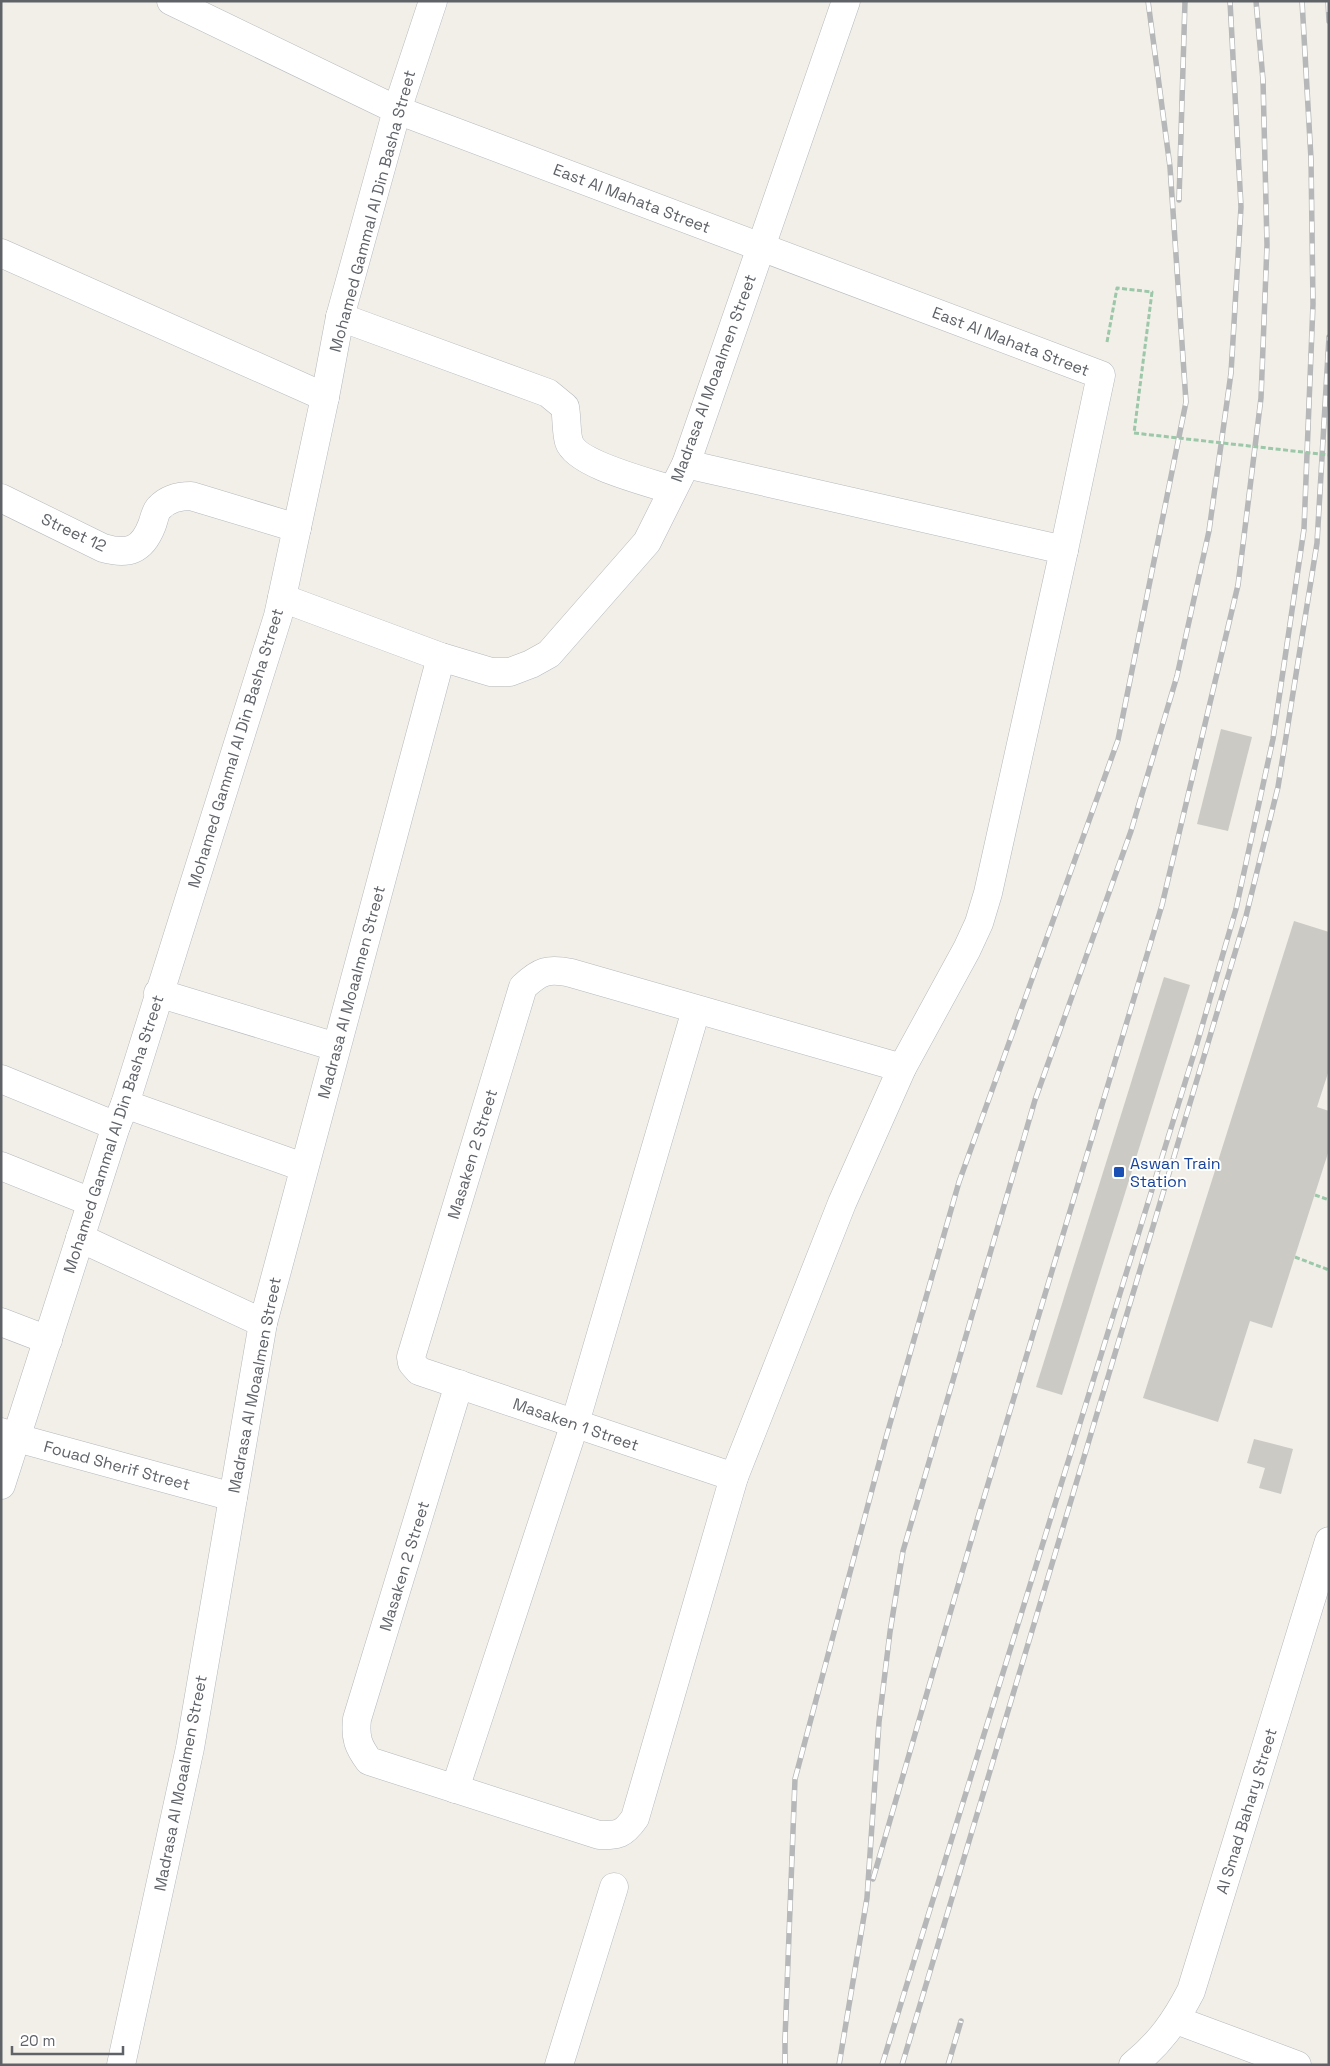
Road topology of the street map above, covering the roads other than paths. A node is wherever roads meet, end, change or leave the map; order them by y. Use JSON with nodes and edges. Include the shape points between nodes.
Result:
{"nodes":[{"id":1,"x":171,"y":1,"type":"edge"},
{"id":2,"x":433,"y":1,"type":"edge"},
{"id":3,"x":846,"y":1,"type":"edge"},
{"id":4,"x":397,"y":110,"type":"junction"},
{"id":5,"x":761,"y":247,"type":"junction"},
{"id":6,"x":1,"y":253,"type":"edge"},
{"id":7,"x":340,"y":317,"type":"junction"},
{"id":8,"x":325,"y":397,"type":"junction"},
{"id":9,"x":686,"y":464,"type":"junction"},
{"id":10,"x":672,"y":490,"type":"junction"},
{"id":11,"x":1,"y":498,"type":"edge"},
{"id":12,"x":297,"y":528,"type":"junction"},
{"id":13,"x":1064,"y":550,"type":"junction"},
{"id":14,"x":282,"y":598,"type":"junction"},
{"id":15,"x":441,"y":657,"type":"junction"},
{"id":16,"x":158,"y":993,"type":"junction"},
{"id":17,"x":696,"y":1010,"type":"junction"},
{"id":18,"x":336,"y":1048,"type":"junction"},
{"id":19,"x":902,"y":1068,"type":"junction"},
{"id":20,"x":1,"y":1079,"type":"edge"},
{"id":21,"x":120,"y":1115,"type":"junction"},
{"id":22,"x":1,"y":1166,"type":"edge"},
{"id":23,"x":303,"y":1167,"type":"junction"},
{"id":24,"x":92,"y":1202,"type":"junction"},
{"id":25,"x":80,"y":1238,"type":"junction"},
{"id":26,"x":1,"y":1322,"type":"edge"},
{"id":27,"x":263,"y":1323,"type":"junction"},
{"id":28,"x":48,"y":1340,"type":"junction"},
{"id":29,"x":419,"y":1370,"type":"joint"},
{"id":30,"x":459,"y":1384,"type":"junction"},
{"id":31,"x":574,"y":1423,"type":"junction"},
{"id":32,"x":9,"y":1435,"type":"edge"},
{"id":33,"x":734,"y":1477,"type":"junction"},
{"id":34,"x":1,"y":1485,"type":"edge"},
{"id":35,"x":233,"y":1497,"type":"junction"},
{"id":36,"x":1329,"y":1541,"type":"edge"},
{"id":37,"x":455,"y":1789,"type":"junction"},
{"id":38,"x":614,"y":1887,"type":"dead end"},
{"id":39,"x":1176,"y":2020,"type":"junction"},
{"id":40,"x":121,"y":2065,"type":"edge"},
{"id":41,"x":559,"y":2065,"type":"edge"},
{"id":42,"x":1133,"y":2065,"type":"edge"},
{"id":43,"x":1297,"y":2065,"type":"edge"}],
"edges":[{"from":1,"to":4,"type":"street","name":"East Al Mahata Street"},
{"from":2,"to":4,"type":"street","name":"Mohamed Gammal Al Din Basha Street"},
{"from":3,"to":5,"type":"street","name":"Madrasa Al Moaalmen Street"},
{"from":4,"to":5,"type":"street","name":"East Al Mahata Street"},
{"from":4,"to":7,"type":"street","name":"Mohamed Gammal Al Din Basha Street"},
{"from":5,"to":9,"type":"street","name":"Madrasa Al Moaalmen Street"},
{"from":5,"to":13,"type":"street","name":"East Al Mahata Street","via":[[1101,375]]},
{"from":6,"to":8,"type":"street"},
{"from":7,"to":8,"type":"street","name":"Mohamed Gammal Al Din Basha Street"},
{"from":7,"to":10,"type":"street","via":[[548,393],[565,407],[569,441],[575,452],[593,463]]},
{"from":8,"to":12,"type":"street","name":"Mohamed Gammal Al Din Basha Street"},
{"from":9,"to":10,"type":"street","name":"Madrasa Al Moaalmen Street"},
{"from":9,"to":13,"type":"street"},
{"from":10,"to":15,"type":"street","name":"Madrasa Al Moaalmen Street","via":[[648,542],[549,654],[510,672],[490,672]]},
{"from":11,"to":12,"type":"street","name":"Street 12","via":[[119,553],[133,550],[147,537],[158,509],[168,500],[180,496],[191,496]]},
{"from":12,"to":14,"type":"street","name":"Mohamed Gammal Al Din Basha Street"},
{"from":13,"to":19,"type":"street","via":[[979,923]]},
{"from":14,"to":15,"type":"street","name":"Madrasa Al Moaalmen Street"},
{"from":14,"to":16,"type":"street","name":"Mohamed Gammal Al Din Basha Street"},
{"from":15,"to":18,"type":"street","name":"Madrasa Al Moaalmen Street"},
{"from":16,"to":18,"type":"street"},
{"from":16,"to":21,"type":"street","name":"Mohamed Gammal Al Din Basha Street"},
{"from":17,"to":19,"type":"street","name":"Masaken 2 Street"},
{"from":17,"to":29,"type":"street","name":"Masaken 2 Street","via":[[554,970],[536,975],[522,987],[411,1357]]},
{"from":17,"to":31,"type":"street"},
{"from":18,"to":23,"type":"street","name":"Madrasa Al Moaalmen Street"},
{"from":19,"to":33,"type":"street","via":[[842,1203]]},
{"from":20,"to":21,"type":"street"},
{"from":21,"to":23,"type":"street"},
{"from":21,"to":24,"type":"street","name":"Mohamed Gammal Al Din Basha Street"},
{"from":22,"to":24,"type":"street"},
{"from":23,"to":27,"type":"street","name":"Madrasa Al Moaalmen Street"},
{"from":24,"to":25,"type":"street","name":"Mohamed Gammal Al Din Basha Street"},
{"from":25,"to":27,"type":"street"},
{"from":25,"to":28,"type":"street","name":"Mohamed Gammal Al Din Basha Street"},
{"from":26,"to":28,"type":"street"},
{"from":27,"to":35,"type":"street","name":"Madrasa Al Moaalmen Street"},
{"from":28,"to":32,"type":"street","name":"Mohamed Gammal Al Din Basha Street"},
{"from":29,"to":30,"type":"street","name":"Masaken 1 Street"},
{"from":30,"to":31,"type":"street","name":"Masaken 1 Street"},
{"from":30,"to":37,"type":"street","name":"Masaken 2 Street","via":[[356,1719],[355,1733],[359,1748],[369,1761]]},
{"from":31,"to":33,"type":"street","name":"Masaken 1 Street"},
{"from":31,"to":37,"type":"street"},
{"from":32,"to":34,"type":"street","name":"Mohamed Gammal Al Din Basha Street"},
{"from":32,"to":35,"type":"street","name":"Fouad Sherif Street"},
{"from":33,"to":37,"type":"street","via":[[635,1818],[626,1831],[599,1835]]},
{"from":35,"to":40,"type":"street","name":"Madrasa Al Moaalmen Street","via":[[190,1748]]},
{"from":36,"to":39,"type":"street","name":"Al Smad Bahary Street","via":[[1191,1991]]},
{"from":38,"to":41,"type":"street"},
{"from":39,"to":42,"type":"street","name":"Al Smad Bahary Street"},
{"from":39,"to":43,"type":"street"}]}
